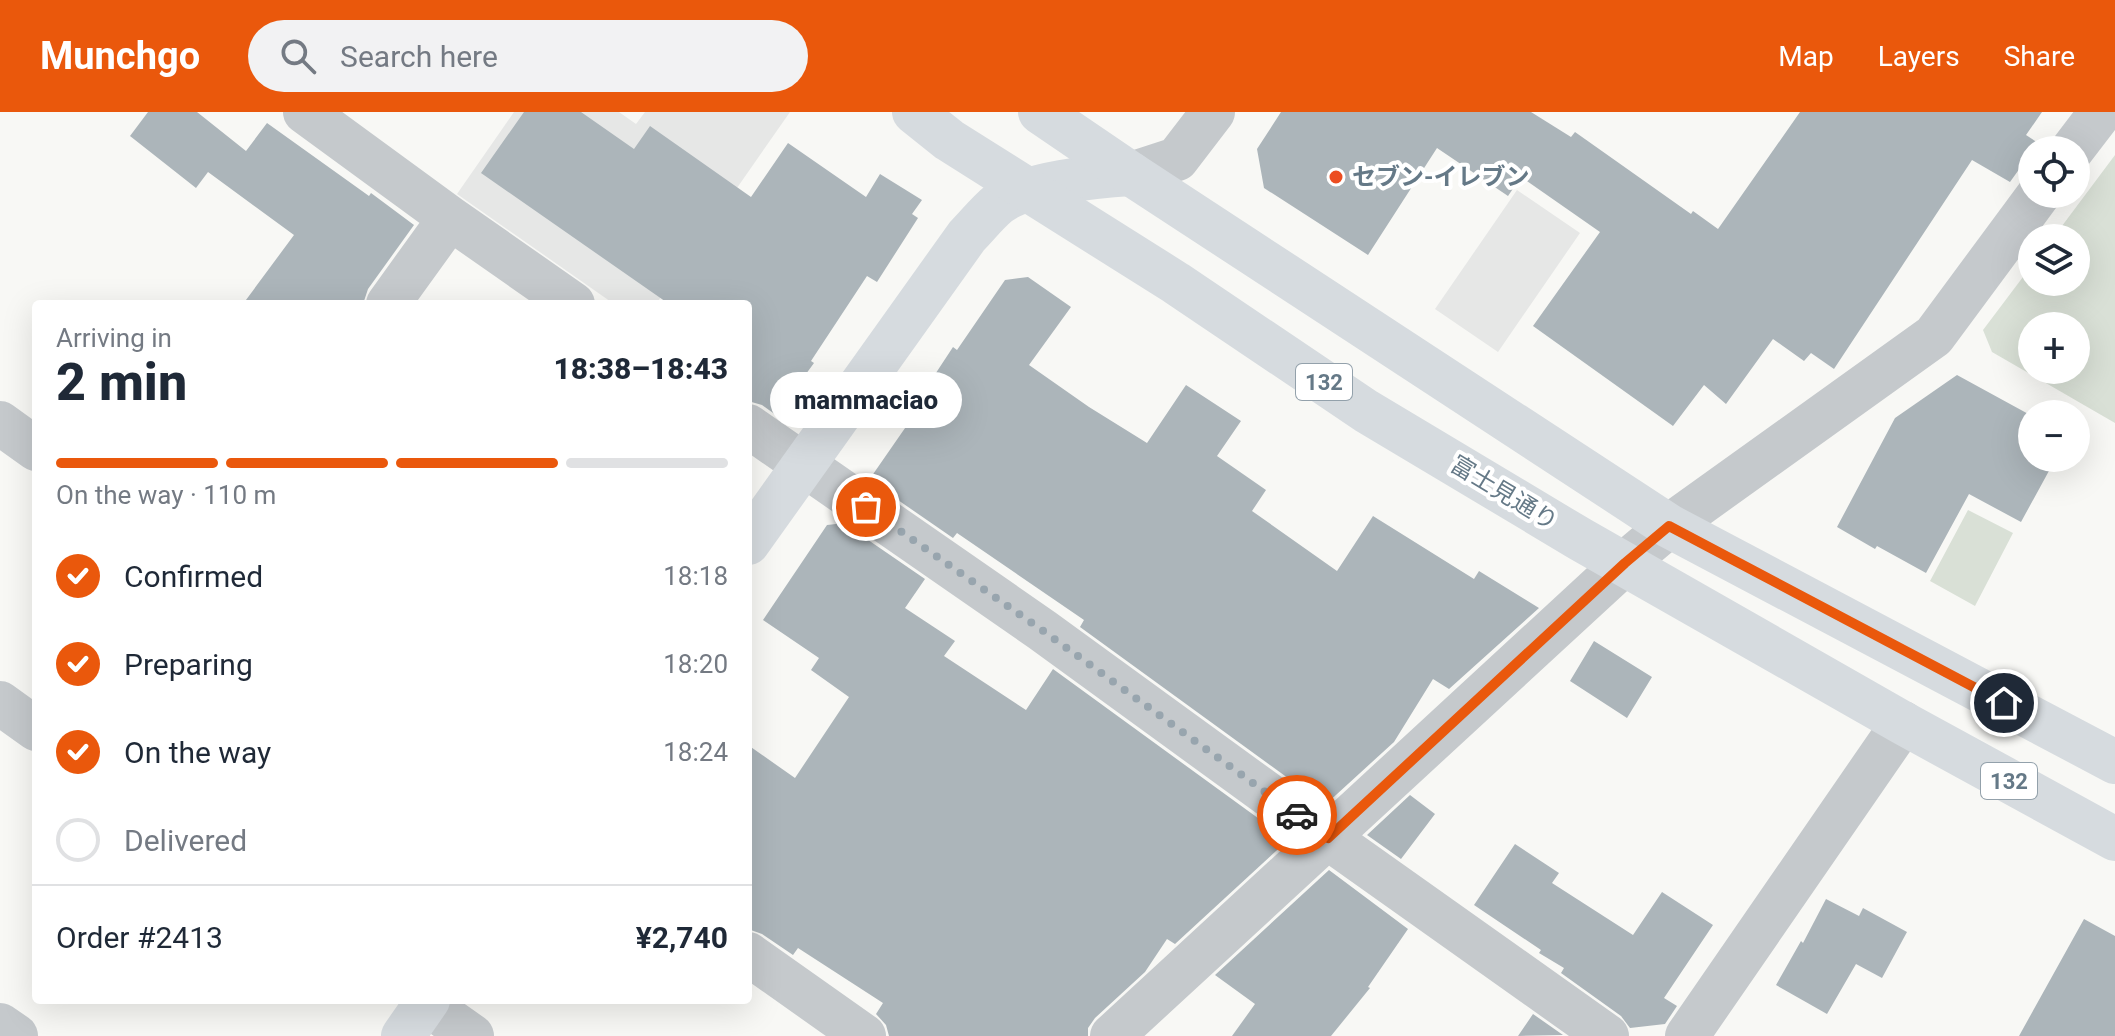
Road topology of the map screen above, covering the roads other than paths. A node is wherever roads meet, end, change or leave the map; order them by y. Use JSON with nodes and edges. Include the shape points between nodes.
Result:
{"nodes":[{"id":1,"x":305,"y":112,"type":"edge"},
{"id":2,"x":914,"y":112,"type":"edge"},
{"id":3,"x":1040,"y":112,"type":"edge"},
{"id":4,"x":1213,"y":112,"type":"edge"},
{"id":5,"x":2101,"y":112,"type":"edge"},
{"id":6,"x":2083,"y":136,"type":"edge"},
{"id":7,"x":1131,"y":174,"type":"junction"},
{"id":8,"x":1030,"y":191,"type":"junction"},
{"id":9,"x":2029,"y":208,"type":"edge"},
{"id":10,"x":450,"y":218,"type":"junction"},
{"id":11,"x":391,"y":300,"type":"edge"},
{"id":12,"x":567,"y":300,"type":"edge"},
{"id":13,"x":0,"y":423,"type":"edge"},
{"id":14,"x":752,"y":429,"type":"edge"},
{"id":15,"x":32,"y":446,"type":"edge"},
{"id":16,"x":803,"y":464,"type":"junction"},
{"id":17,"x":1669,"y":526,"type":"junction"},
{"id":18,"x":752,"y":537,"type":"edge"},
{"id":19,"x":1625,"y":563,"type":"junction"},
{"id":20,"x":0,"y":703,"type":"edge"},
{"id":21,"x":1903,"y":723,"type":"junction"},
{"id":22,"x":32,"y":726,"type":"edge"},
{"id":23,"x":2115,"y":762,"type":"edge"},
{"id":24,"x":1328,"y":838,"type":"junction"},
{"id":25,"x":2115,"y":839,"type":"edge"},
{"id":26,"x":752,"y":957,"type":"edge"},
{"id":27,"x":419,"y":1010,"type":"edge"},
{"id":28,"x":0,"y":1025,"type":"edge"},
{"id":29,"x":16,"y":1036,"type":"edge"},
{"id":30,"x":472,"y":1036,"type":"edge"},
{"id":31,"x":864,"y":1036,"type":"edge"},
{"id":32,"x":1112,"y":1036,"type":"edge"},
{"id":33,"x":1607,"y":1036,"type":"edge"},
{"id":34,"x":1687,"y":1036,"type":"edge"}],
"edges":[{"from":1,"to":10,"type":"street"},
{"from":2,"to":8,"type":"main road","name":"富士見通り","number":"132"},
{"from":3,"to":7,"type":"main road"},
{"from":4,"to":7,"type":"street","via":[[1177,159]]},
{"from":5,"to":6,"type":"street"},
{"from":7,"to":8,"type":"main road","via":[[1085,176]]},
{"from":7,"to":17,"type":"main road"},
{"from":8,"to":16,"type":"main road","via":[[999,202],[967,236]]},
{"from":8,"to":19,"type":"main road","name":"富士見通り","number":"132","via":[[1366,411]]},
{"from":9,"to":17,"type":"street","via":[[1934,336]]},
{"from":10,"to":11,"type":"street"},
{"from":10,"to":12,"type":"street"},
{"from":13,"to":15,"type":"street"},
{"from":14,"to":16,"type":"street"},
{"from":16,"to":18,"type":"main road"},
{"from":16,"to":24,"type":"street"},
{"from":17,"to":19,"type":"street"},
{"from":17,"to":23,"type":"main road"},
{"from":19,"to":21,"type":"main road","name":"富士見通り","number":"132"},
{"from":19,"to":24,"type":"street"},
{"from":20,"to":22,"type":"street"},
{"from":21,"to":25,"type":"main road","name":"富士見通り","number":"132"},
{"from":21,"to":34,"type":"street"},
{"from":24,"to":32,"type":"street"},
{"from":24,"to":33,"type":"street"},
{"from":26,"to":31,"type":"street"},
{"from":27,"to":30,"type":"street"},
{"from":28,"to":29,"type":"street"}]}
